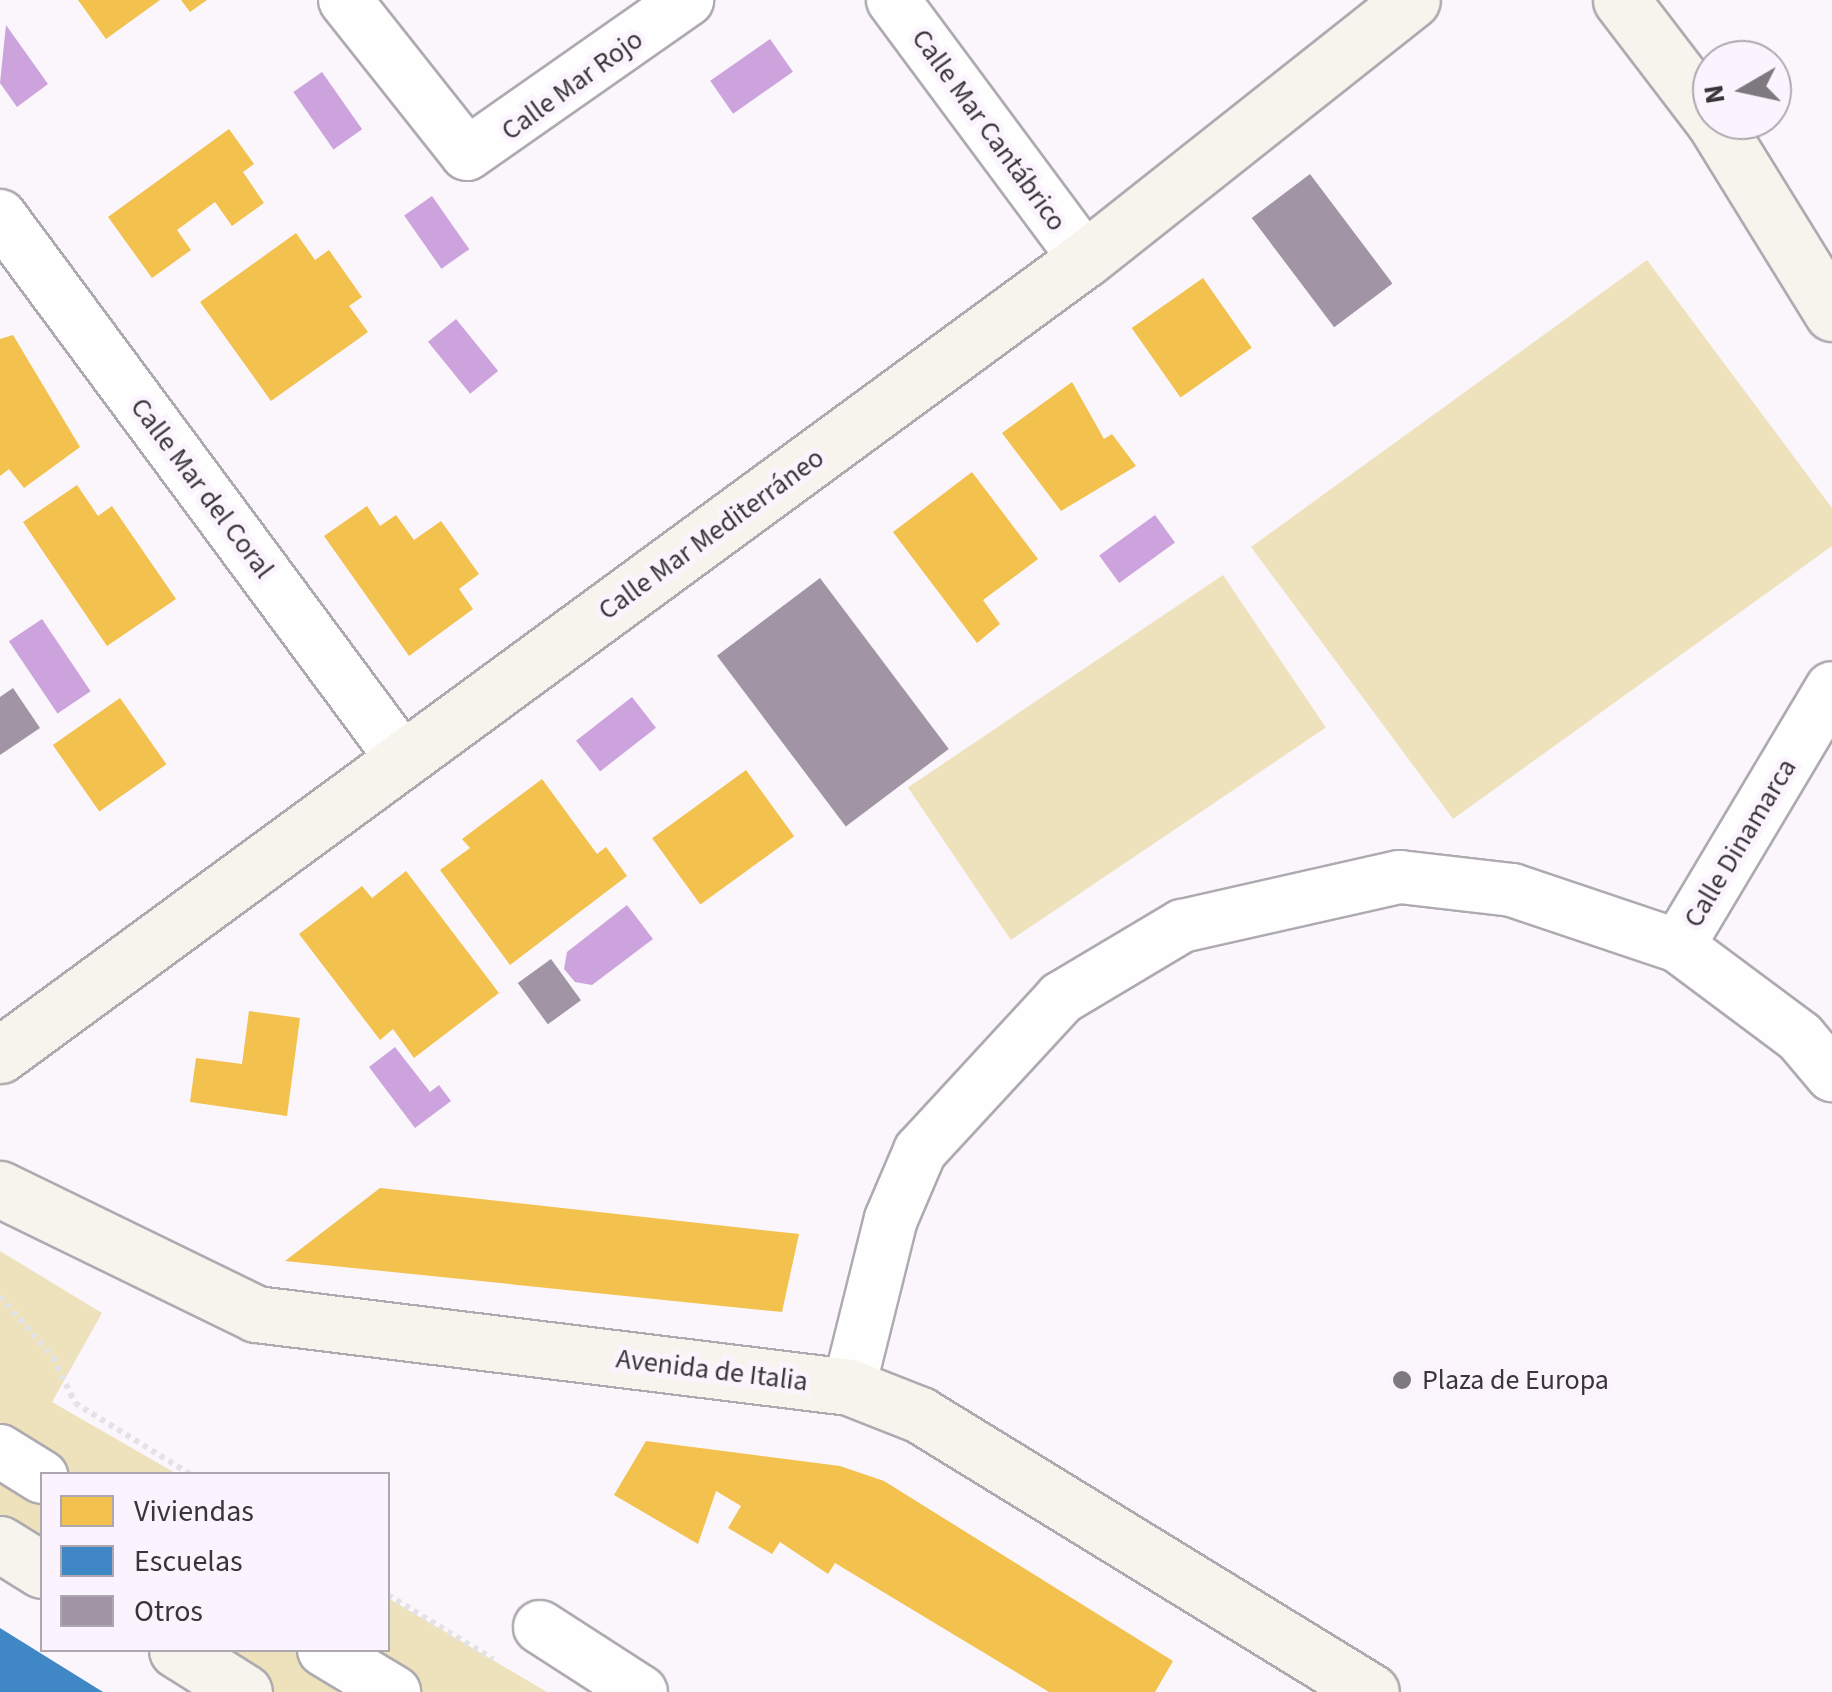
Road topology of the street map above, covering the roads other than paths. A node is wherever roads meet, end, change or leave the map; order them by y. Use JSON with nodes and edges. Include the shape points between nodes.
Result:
{"nodes":[{"id":1,"x":345,"y":0,"type":"edge"},
{"id":2,"x":688,"y":0,"type":"edge"},
{"id":3,"x":893,"y":0,"type":"edge"},
{"id":4,"x":1412,"y":0,"type":"edge"},
{"id":5,"x":1621,"y":0,"type":"edge"},
{"id":6,"x":1692,"y":93,"type":"edge"},
{"id":7,"x":1725,"y":140,"type":"edge"},
{"id":8,"x":0,"y":216,"type":"edge"},
{"id":9,"x":1084,"y":260,"type":"junction"},
{"id":10,"x":1832,"y":313,"type":"edge"},
{"id":11,"x":1832,"y":688,"type":"edge"},
{"id":12,"x":404,"y":761,"type":"junction"},
{"id":13,"x":1678,"y":946,"type":"junction"},
{"id":14,"x":0,"y":1055,"type":"edge"},
{"id":15,"x":1832,"y":1075,"type":"edge"},
{"id":16,"x":0,"y":1189,"type":"edge"},
{"id":17,"x":850,"y":1387,"type":"junction"},
{"id":18,"x":0,"y":1451,"type":"edge"},
{"id":19,"x":40,"y":1476,"type":"edge"},
{"id":20,"x":0,"y":1544,"type":"edge"},
{"id":21,"x":40,"y":1569,"type":"edge"},
{"id":22,"x":540,"y":1627,"type":"dead end"},
{"id":23,"x":179,"y":1652,"type":"edge"},
{"id":24,"x":327,"y":1652,"type":"edge"},
{"id":25,"x":244,"y":1692,"type":"edge"},
{"id":26,"x":394,"y":1692,"type":"edge"},
{"id":27,"x":641,"y":1692,"type":"edge"},
{"id":28,"x":1371,"y":1692,"type":"edge"}],
"edges":[{"from":1,"to":2,"type":"street","name":"Calle Mar Rojo","via":[[467,154]]},
{"from":3,"to":9,"type":"street","name":"Calle Mar Cantábrico"},
{"from":4,"to":9,"type":"street","name":"Calle Mar Mediterráneo"},
{"from":5,"to":6,"type":"street"},
{"from":7,"to":10,"type":"street"},
{"from":8,"to":12,"type":"street","name":"Calle Mar del Coral"},
{"from":9,"to":12,"type":"street","name":"Calle Mar Mediterráneo"},
{"from":11,"to":13,"type":"street","name":"Calle Dinamarca"},
{"from":12,"to":14,"type":"street","name":"Calle Mar Mediterráneo"},
{"from":13,"to":15,"type":"street","via":[[1800,1037]]},
{"from":13,"to":17,"type":"street","via":[[1512,890],[1400,877],[1272,898],[1134,947],[1013,1041],[920,1151],[890,1219]]},
{"from":16,"to":17,"type":"street","name":"Avenida de Italia","via":[[256,1314]]},
{"from":17,"to":28,"type":"street","name":"Avenida de Italia","via":[[920,1415]]},
{"from":18,"to":19,"type":"street"},
{"from":20,"to":21,"type":"street"},
{"from":22,"to":27,"type":"street"},
{"from":23,"to":25,"type":"street"},
{"from":24,"to":26,"type":"street"}]}
